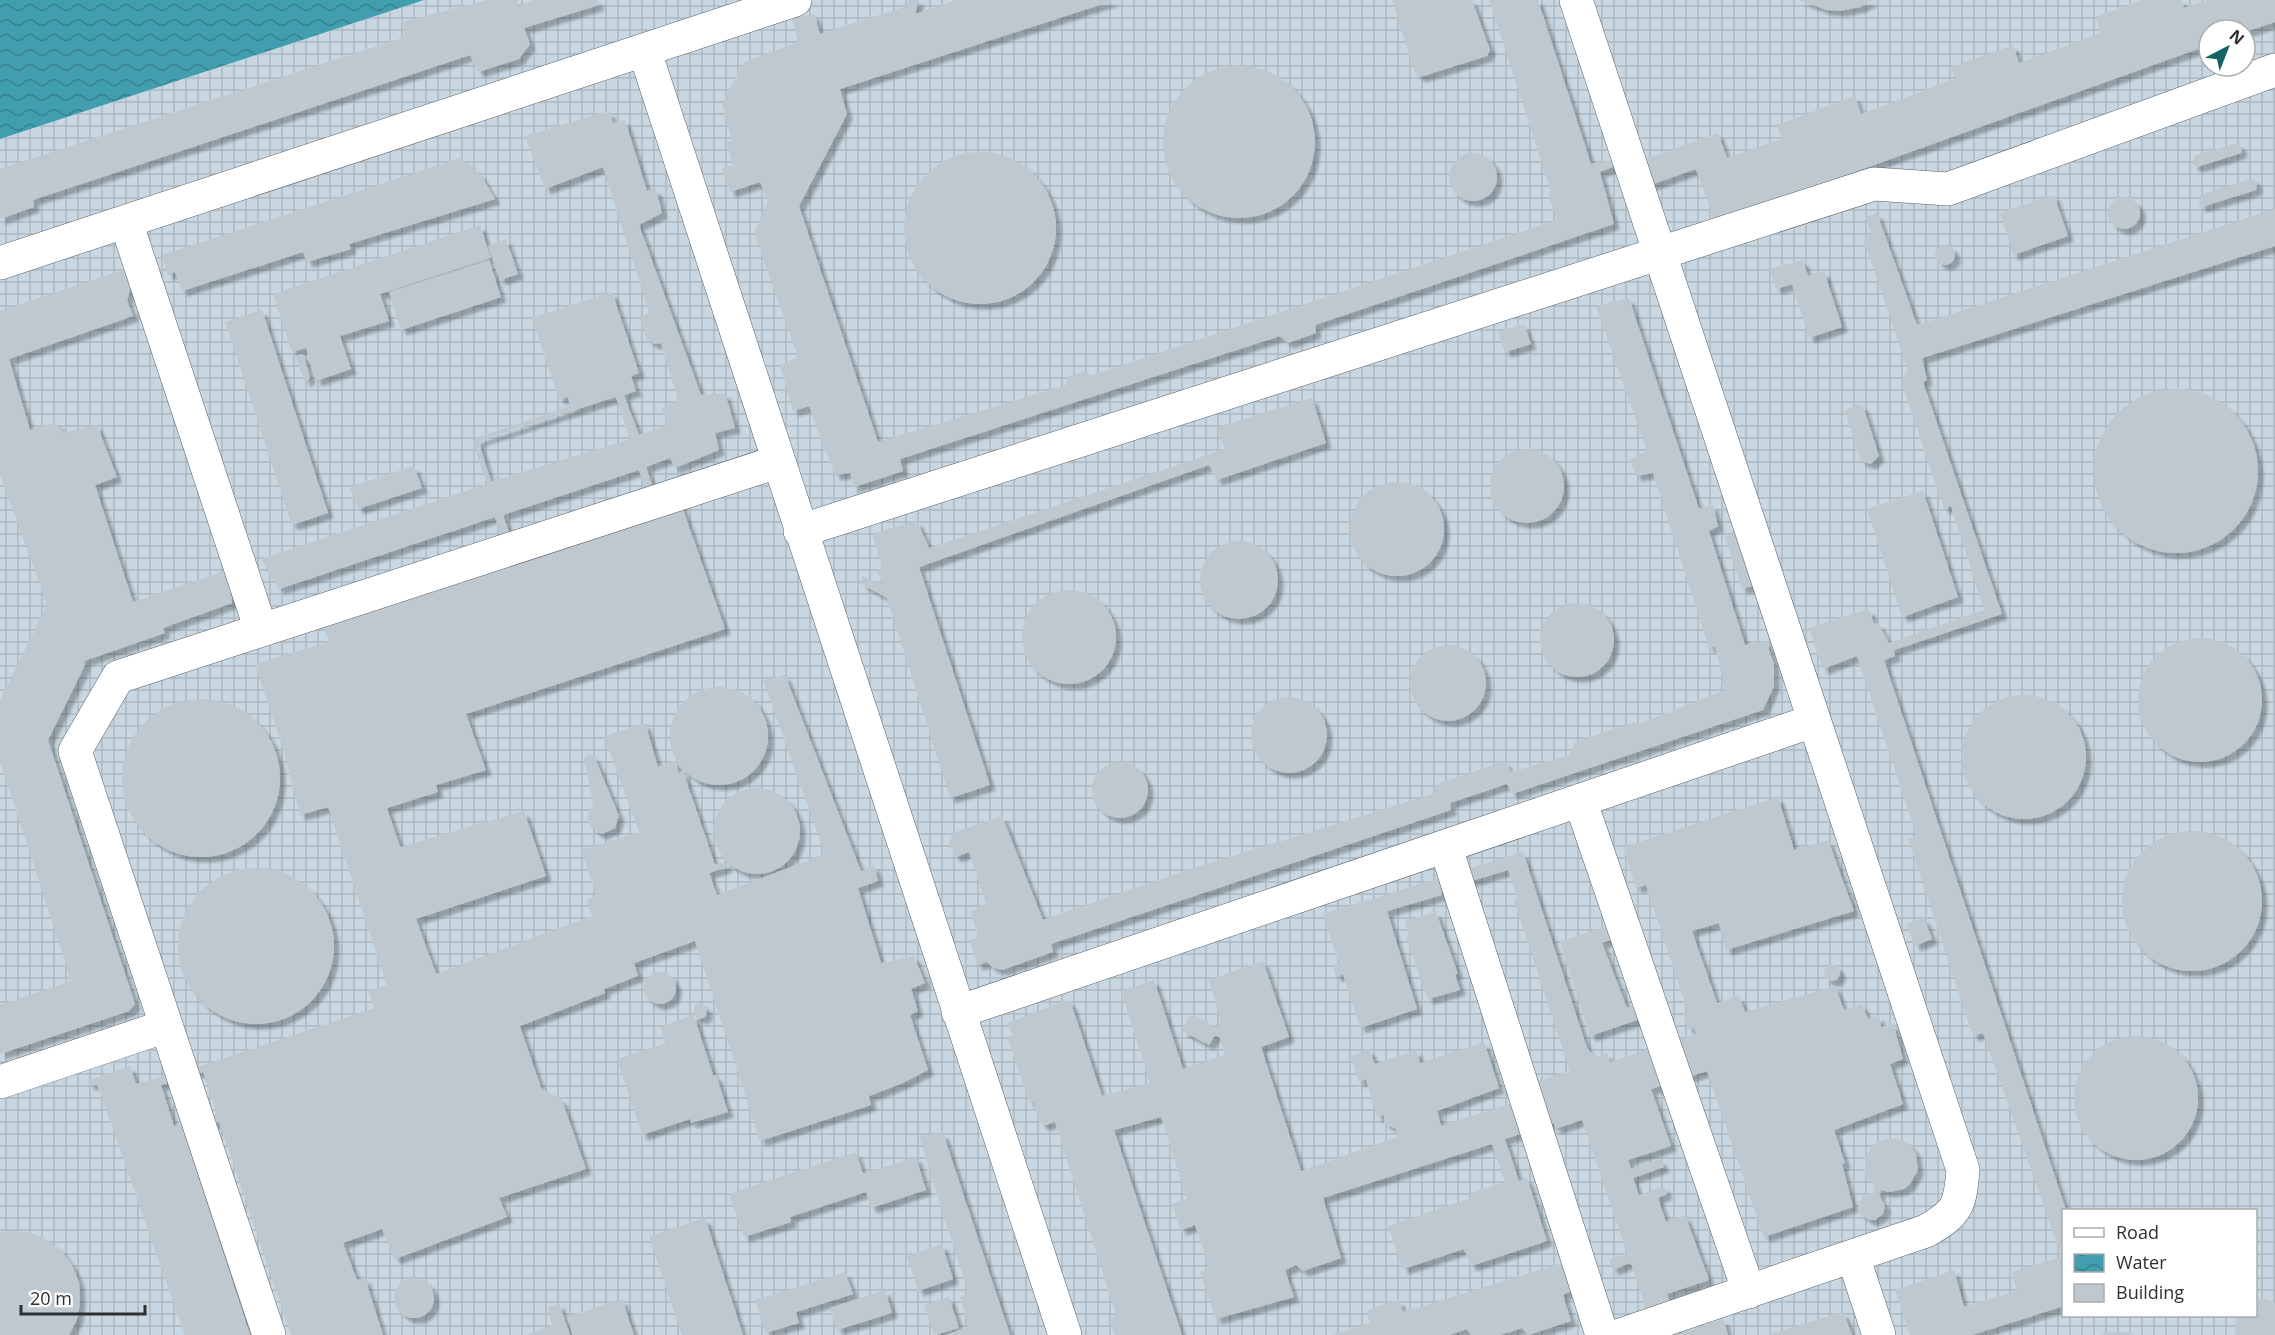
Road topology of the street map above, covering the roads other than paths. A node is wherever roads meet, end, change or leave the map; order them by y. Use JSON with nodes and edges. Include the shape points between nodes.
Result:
{"nodes":[{"id":1,"x":795,"y":0,"type":"edge"},
{"id":2,"x":1576,"y":0,"type":"edge"},
{"id":3,"x":645,"y":52,"type":"junction"},
{"id":4,"x":2275,"y":70,"type":"edge"},
{"id":5,"x":126,"y":222,"type":"junction"},
{"id":6,"x":1659,"y":252,"type":"junction"},
{"id":7,"x":0,"y":263,"type":"edge"},
{"id":8,"x":777,"y":462,"type":"junction"},
{"id":9,"x":800,"y":531,"type":"junction"},
{"id":10,"x":261,"y":630,"type":"junction"},
{"id":11,"x":1813,"y":721,"type":"junction"},
{"id":12,"x":1580,"y":800,"type":"junction"},
{"id":13,"x":1446,"y":848,"type":"junction"},
{"id":14,"x":958,"y":1012,"type":"junction"},
{"id":15,"x":166,"y":1026,"type":"junction"},
{"id":16,"x":0,"y":1082,"type":"edge"},
{"id":17,"x":1853,"y":1256,"type":"junction"},
{"id":18,"x":1749,"y":1292,"type":"junction"},
{"id":19,"x":269,"y":1335,"type":"edge"},
{"id":20,"x":1065,"y":1335,"type":"edge"},
{"id":21,"x":1602,"y":1335,"type":"edge"},
{"id":22,"x":1620,"y":1335,"type":"edge"},
{"id":23,"x":1879,"y":1335,"type":"edge"}],
"edges":[{"from":1,"to":3,"type":"lane"},
{"from":2,"to":6,"type":"lane"},
{"from":3,"to":5,"type":"lane"},
{"from":3,"to":8,"type":"lane"},
{"from":4,"to":6,"type":"lane","via":[[1948,189],[1874,184]]},
{"from":5,"to":7,"type":"lane"},
{"from":5,"to":10,"type":"lane"},
{"from":6,"to":9,"type":"lane"},
{"from":6,"to":11,"type":"lane"},
{"from":8,"to":9,"type":"lane"},
{"from":8,"to":10,"type":"lane"},
{"from":9,"to":14,"type":"lane"},
{"from":10,"to":15,"type":"lane","via":[[118,677],[75,751]]},
{"from":11,"to":12,"type":"lane"},
{"from":11,"to":17,"type":"lane","via":[[1964,1170],[1961,1196],[1950,1217],[1926,1231]]},
{"from":12,"to":13,"type":"lane"},
{"from":12,"to":18,"type":"lane"},
{"from":13,"to":14,"type":"lane"},
{"from":13,"to":21,"type":"lane"},
{"from":14,"to":20,"type":"lane"},
{"from":15,"to":16,"type":"lane"},
{"from":15,"to":19,"type":"lane"},
{"from":17,"to":18,"type":"lane"},
{"from":17,"to":23,"type":"lane"},
{"from":18,"to":22,"type":"lane"}]}
